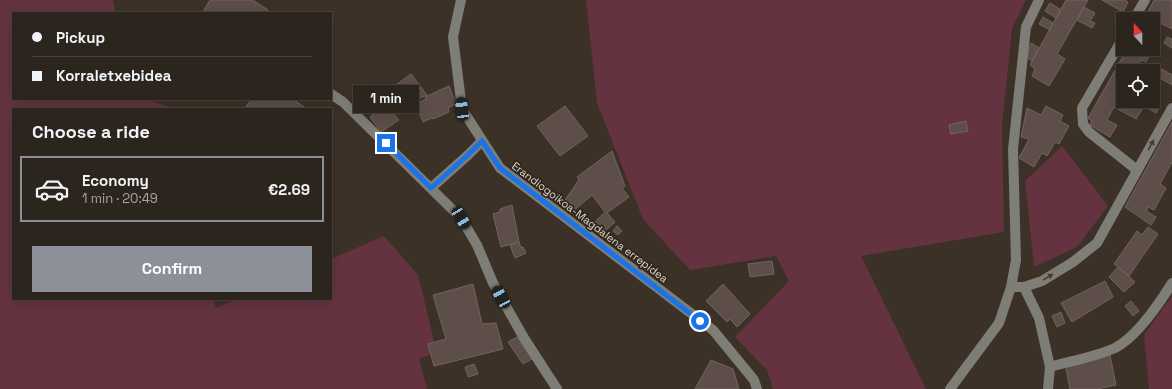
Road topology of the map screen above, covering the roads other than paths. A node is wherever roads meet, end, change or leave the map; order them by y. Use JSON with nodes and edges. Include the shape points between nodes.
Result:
{"nodes":[{"id":1,"x":461,"y":0,"type":"edge"},
{"id":2,"x":1039,"y":0,"type":"edge"},
{"id":3,"x":1145,"y":0,"type":"edge"},
{"id":4,"x":1138,"y":12,"type":"edge"},
{"id":5,"x":1116,"y":50,"type":"edge"},
{"id":6,"x":332,"y":95,"type":"edge"},
{"id":7,"x":1172,"y":108,"type":"edge"},
{"id":8,"x":482,"y":141,"type":"junction"},
{"id":9,"x":1137,"y":170,"type":"junction"},
{"id":10,"x":431,"y":188,"type":"junction"},
{"id":11,"x":1172,"y":283,"type":"edge"},
{"id":12,"x":1011,"y":287,"type":"junction"},
{"id":13,"x":1024,"y":287,"type":"junction"},
{"id":14,"x":1050,"y":367,"type":"junction"},
{"id":15,"x":557,"y":389,"type":"edge"},
{"id":16,"x":757,"y":389,"type":"edge"},
{"id":17,"x":950,"y":389,"type":"edge"},
{"id":18,"x":1048,"y":389,"type":"edge"}],
"edges":[{"from":1,"to":8,"type":"street","name":"Erandiogoikoa-Magdalena errepidea","via":[[453,37],[462,109]]},
{"from":2,"to":12,"type":"street","via":[[1026,27],[1013,148],[1016,260]]},
{"from":3,"to":4,"type":"street"},
{"from":5,"to":9,"type":"street","via":[[1082,108],[1082,124]]},
{"from":6,"to":10,"type":"street","via":[[343,102]]},
{"from":9,"to":7,"type":"street","one_way":true},
{"from":8,"to":10,"type":"street"},
{"from":8,"to":16,"type":"street","name":"Erandiogoikoa-Magdalena errepidea","via":[[500,168],[713,330],[754,380]]},
{"from":13,"to":9,"type":"street","one_way":true,"via":[[1042,281],[1097,243]]},
{"from":10,"to":15,"type":"street","via":[[461,218],[477,245],[501,297]]},
{"from":11,"to":14,"type":"street","via":[[1159,304],[1131,336],[1115,348]]},
{"from":12,"to":13,"type":"street"},
{"from":12,"to":17,"type":"street","via":[[999,323]]},
{"from":13,"to":14,"type":"street","via":[[1039,318]]},
{"from":14,"to":18,"type":"street"}]}
